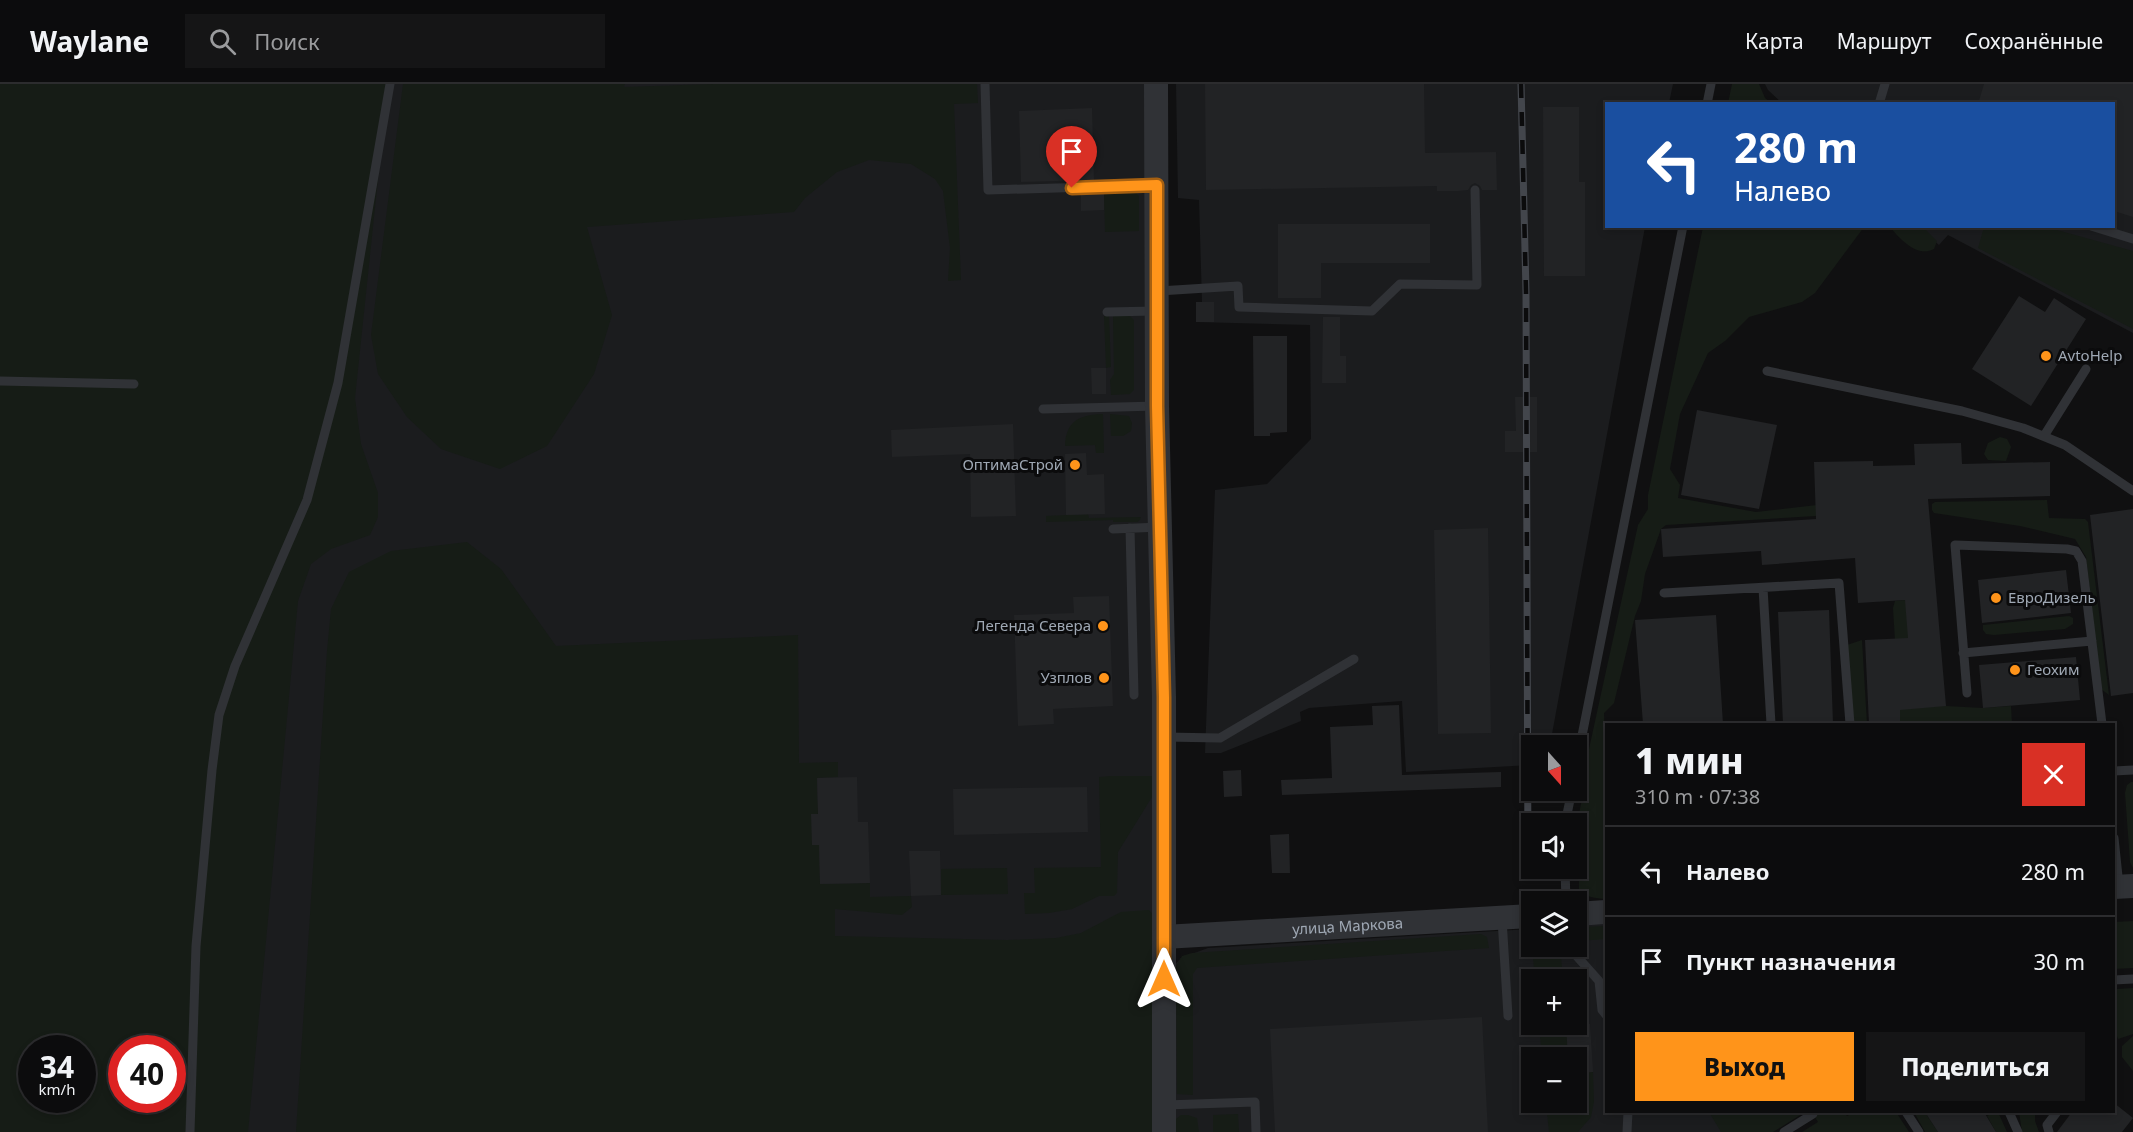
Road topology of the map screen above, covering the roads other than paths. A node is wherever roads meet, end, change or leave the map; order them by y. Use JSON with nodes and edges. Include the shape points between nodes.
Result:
{"nodes":[{"id":1,"x":390,"y":84,"type":"edge"},
{"id":2,"x":985,"y":84,"type":"edge"},
{"id":3,"x":1156,"y":84,"type":"edge"},
{"id":4,"x":1711,"y":84,"type":"edge"},
{"id":5,"x":1885,"y":84,"type":"edge"},
{"id":6,"x":1707,"y":102,"type":"edge"},
{"id":7,"x":1880,"y":102,"type":"edge"},
{"id":8,"x":1157,"y":185,"type":"junction"},
{"id":9,"x":1475,"y":190,"type":"dead end"},
{"id":10,"x":1683,"y":228,"type":"edge"},
{"id":11,"x":2097,"y":228,"type":"edge"},
{"id":12,"x":2133,"y":239,"type":"edge"},
{"id":13,"x":1157,"y":302,"type":"junction"},
{"id":14,"x":1107,"y":312,"type":"dead end"},
{"id":15,"x":2086,"y":369,"type":"dead end"},
{"id":16,"x":1767,"y":371,"type":"dead end"},
{"id":17,"x":0,"y":381,"type":"edge"},
{"id":18,"x":134,"y":384,"type":"dead end"},
{"id":19,"x":1157,"y":406,"type":"junction"},
{"id":20,"x":1042,"y":409,"type":"dead end"},
{"id":21,"x":2044,"y":436,"type":"junction"},
{"id":22,"x":2133,"y":490,"type":"edge"},
{"id":23,"x":1160,"y":527,"type":"junction"},
{"id":24,"x":1130,"y":528,"type":"junction"},
{"id":25,"x":1113,"y":529,"type":"dead end"},
{"id":26,"x":1763,"y":588,"type":"junction"},
{"id":27,"x":1664,"y":593,"type":"dead end"},
{"id":28,"x":2091,"y":641,"type":"junction"},
{"id":29,"x":1964,"y":653,"type":"junction"},
{"id":30,"x":1354,"y":659,"type":"dead end"},
{"id":31,"x":1966,"y":693,"type":"dead end"},
{"id":32,"x":1134,"y":695,"type":"dead end"},
{"id":33,"x":1771,"y":723,"type":"edge"},
{"id":34,"x":1850,"y":723,"type":"edge"},
{"id":35,"x":2102,"y":723,"type":"edge"},
{"id":36,"x":1582,"y":735,"type":"edge"},
{"id":37,"x":1164,"y":736,"type":"junction"},
{"id":38,"x":2133,"y":770,"type":"edge"},
{"id":39,"x":2115,"y":771,"type":"edge"},
{"id":40,"x":2115,"y":844,"type":"edge"},
{"id":41,"x":2122,"y":887,"type":"edge"},
{"id":42,"x":1605,"y":912,"type":"edge"},
{"id":43,"x":1587,"y":913,"type":"edge"},
{"id":44,"x":1521,"y":917,"type":"edge"},
{"id":45,"x":1502,"y":918,"type":"junction"},
{"id":46,"x":1164,"y":937,"type":"junction"},
{"id":47,"x":1577,"y":957,"type":"edge"},
{"id":48,"x":2133,"y":979,"type":"edge"},
{"id":49,"x":2115,"y":980,"type":"edge"},
{"id":50,"x":1605,"y":1014,"type":"edge"},
{"id":51,"x":1508,"y":1016,"type":"dead end"},
{"id":52,"x":1164,"y":1106,"type":"junction"},
{"id":53,"x":1628,"y":1113,"type":"edge"},
{"id":54,"x":1907,"y":1113,"type":"edge"},
{"id":55,"x":2009,"y":1113,"type":"edge"},
{"id":56,"x":2056,"y":1113,"type":"edge"},
{"id":57,"x":1813,"y":1114,"type":"dead end"},
{"id":58,"x":190,"y":1132,"type":"edge"},
{"id":59,"x":1164,"y":1132,"type":"edge"},
{"id":60,"x":1256,"y":1132,"type":"edge"},
{"id":61,"x":1627,"y":1132,"type":"edge"},
{"id":62,"x":1784,"y":1132,"type":"edge"},
{"id":63,"x":1918,"y":1132,"type":"edge"},
{"id":64,"x":2018,"y":1132,"type":"edge"},
{"id":65,"x":2049,"y":1132,"type":"edge"}],
"edges":[{"from":1,"to":58,"type":"lane","via":[[338,383],[307,500],[235,666],[219,716],[196,946]]},
{"from":2,"to":8,"type":"lane","via":[[988,190]]},
{"from":3,"to":8,"type":"street"},
{"from":4,"to":6,"type":"lane"},
{"from":5,"to":7,"type":"lane"},
{"from":8,"to":13,"type":"street"},
{"from":9,"to":13,"type":"lane","via":[[1477,285],[1400,284],[1372,311],[1239,308],[1238,286]]},
{"from":10,"to":36,"type":"lane"},
{"from":11,"to":12,"type":"lane"},
{"from":13,"to":14,"type":"lane"},
{"from":13,"to":19,"type":"street"},
{"from":15,"to":21,"type":"lane"},
{"from":16,"to":21,"type":"lane","via":[[1962,411]]},
{"from":17,"to":18,"type":"lane"},
{"from":19,"to":20,"type":"lane"},
{"from":19,"to":23,"type":"street"},
{"from":21,"to":22,"type":"lane","via":[[2065,445]]},
{"from":23,"to":24,"type":"lane"},
{"from":23,"to":37,"type":"street"},
{"from":24,"to":25,"type":"lane"},
{"from":24,"to":32,"type":"lane"},
{"from":26,"to":27,"type":"lane"},
{"from":26,"to":33,"type":"lane"},
{"from":26,"to":34,"type":"lane","via":[[1839,583]]},
{"from":28,"to":29,"type":"lane"},
{"from":28,"to":29,"type":"lane","via":[[2082,561],[2076,551],[1955,545]]},
{"from":28,"to":35,"type":"lane"},
{"from":29,"to":31,"type":"lane"},
{"from":30,"to":37,"type":"lane","via":[[1220,738]]},
{"from":37,"to":46,"type":"street"},
{"from":38,"to":39,"type":"lane"},
{"from":40,"to":41,"type":"lane"},
{"from":42,"to":43,"type":"street"},
{"from":44,"to":45,"type":"street","name":"улица Маркова"},
{"from":45,"to":46,"type":"street","name":"улица Маркова"},
{"from":45,"to":51,"type":"lane"},
{"from":46,"to":52,"type":"street"},
{"from":47,"to":50,"type":"lane","via":[[1599,981]]},
{"from":48,"to":49,"type":"lane"},
{"from":52,"to":59,"type":"street"},
{"from":52,"to":60,"type":"lane","via":[[1255,1102]]},
{"from":53,"to":61,"type":"lane"},
{"from":54,"to":63,"type":"lane"},
{"from":55,"to":64,"type":"lane"},
{"from":56,"to":65,"type":"lane","via":[[2047,1125]]},
{"from":57,"to":62,"type":"lane"}]}
